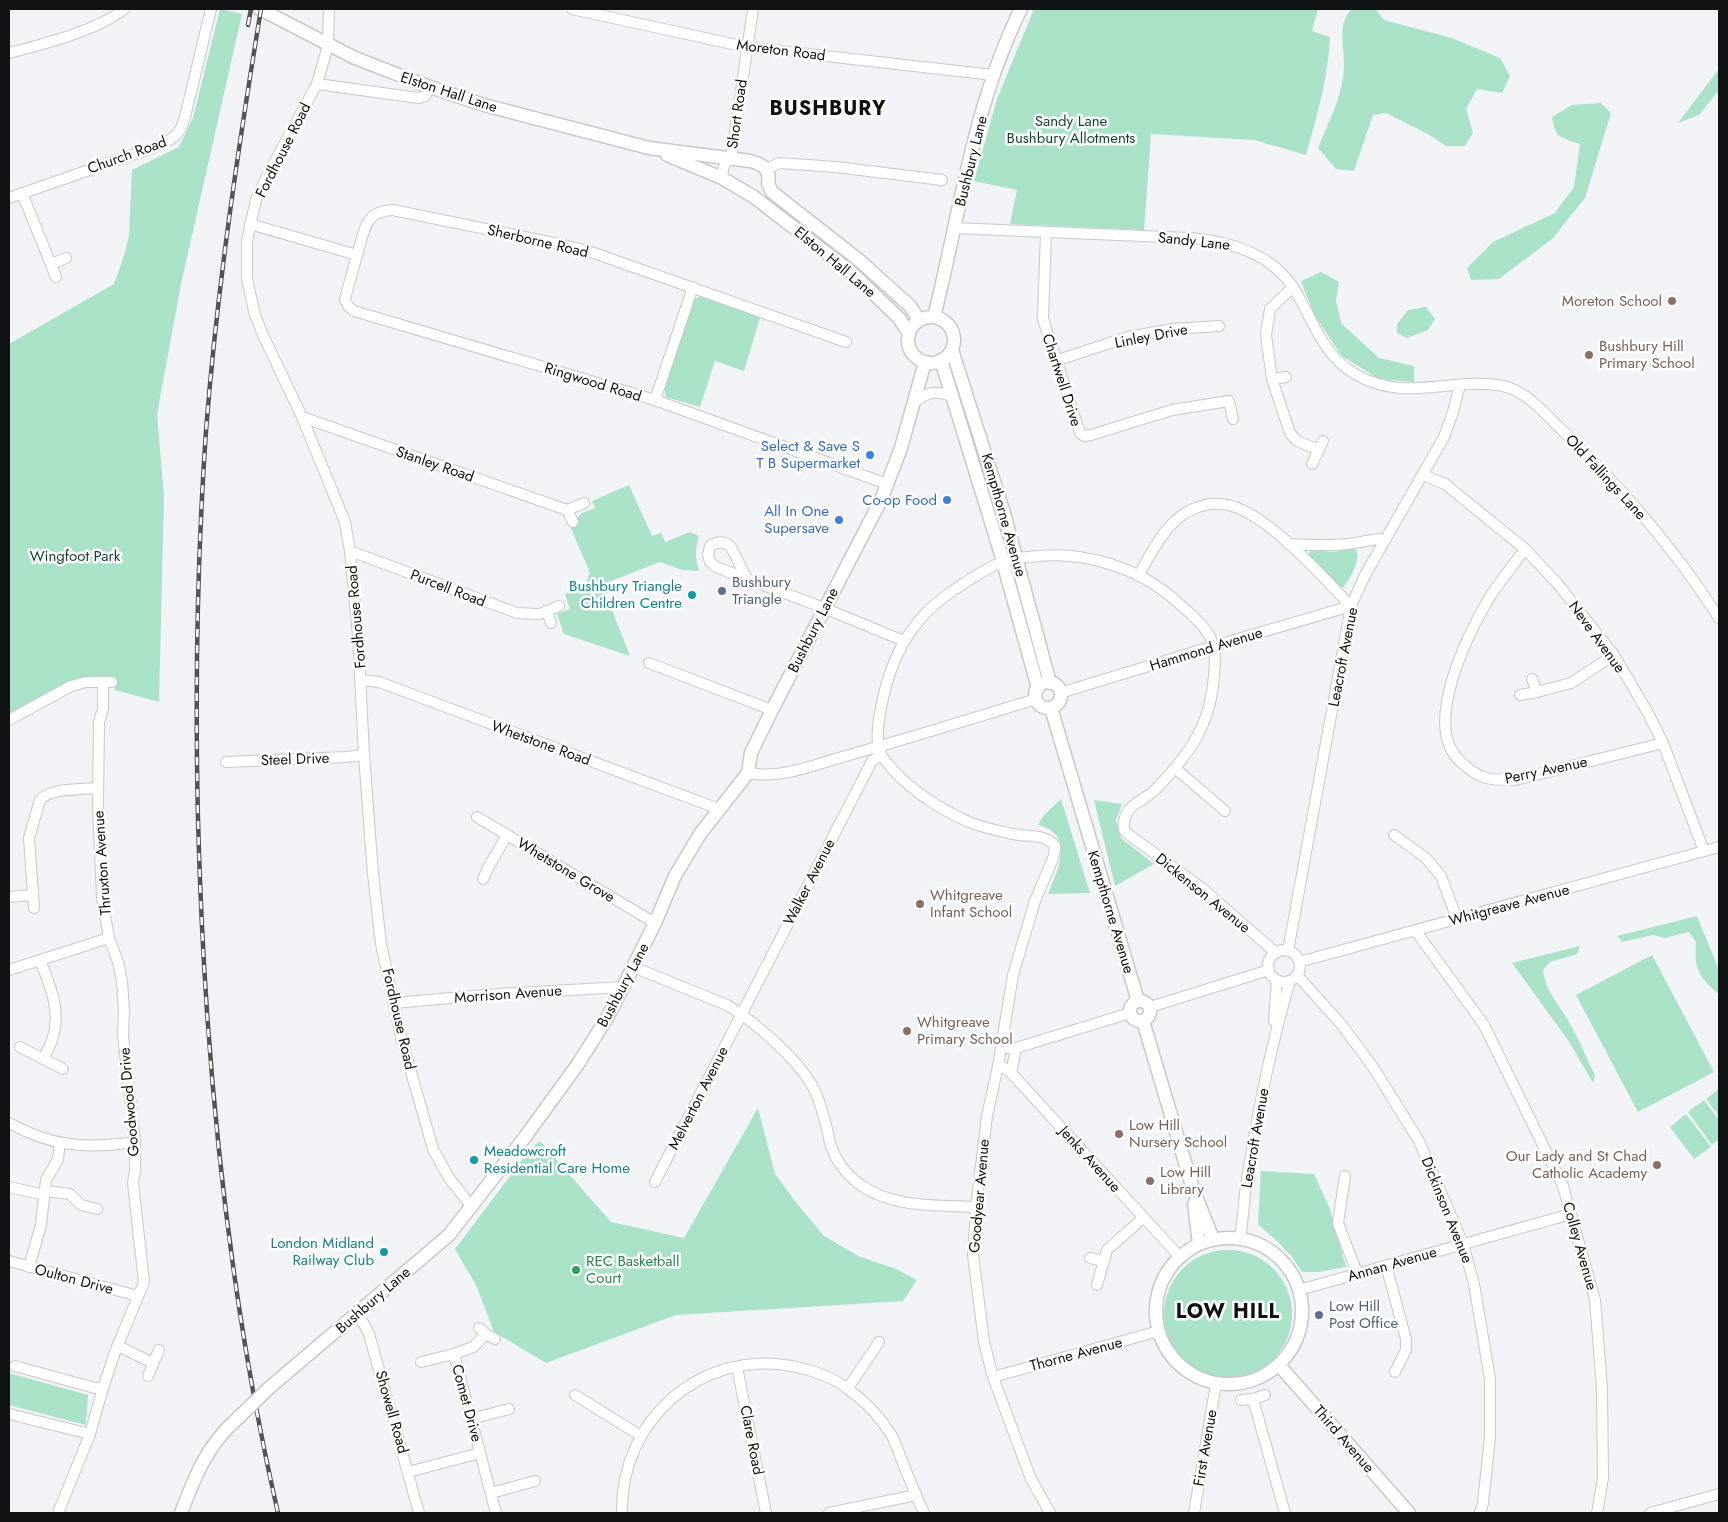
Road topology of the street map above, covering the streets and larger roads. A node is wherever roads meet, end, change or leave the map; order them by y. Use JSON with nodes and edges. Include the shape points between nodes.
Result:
{"nodes":[{"id":1,"x":124,"y":9,"type":"edge"},
{"id":2,"x":212,"y":9,"type":"edge"},
{"id":3,"x":260,"y":9,"type":"edge"},
{"id":4,"x":329,"y":9,"type":"edge"},
{"id":5,"x":572,"y":9,"type":"edge"},
{"id":6,"x":753,"y":9,"type":"edge"},
{"id":7,"x":1021,"y":9,"type":"edge"},
{"id":8,"x":328,"y":46,"type":"junction"},
{"id":9,"x":746,"y":47,"type":"junction"},
{"id":10,"x":9,"y":53,"type":"edge"},
{"id":11,"x":993,"y":75,"type":"junction"},
{"id":12,"x":317,"y":84,"type":"junction"},
{"id":13,"x":430,"y":87,"type":"junction"},
{"id":14,"x":649,"y":148,"type":"junction"},
{"id":15,"x":731,"y":159,"type":"junction"},
{"id":16,"x":767,"y":169,"type":"junction"},
{"id":17,"x":722,"y":178,"type":"junction"},
{"id":18,"x":942,"y":180,"type":"dead end"},
{"id":19,"x":768,"y":184,"type":"junction"},
{"id":20,"x":22,"y":193,"type":"junction"},
{"id":21,"x":754,"y":197,"type":"junction"},
{"id":22,"x":9,"y":198,"type":"edge"},
{"id":23,"x":250,"y":224,"type":"junction"},
{"id":24,"x":954,"y":228,"type":"junction"},
{"id":25,"x":1046,"y":232,"type":"junction"},
{"id":26,"x":357,"y":255,"type":"junction"},
{"id":27,"x":66,"y":258,"type":"dead end"},
{"id":28,"x":51,"y":264,"type":"junction"},
{"id":29,"x":56,"y":277,"type":"dead end"},
{"id":30,"x":693,"y":287,"type":"junction"},
{"id":31,"x":1293,"y":287,"type":"junction"},
{"id":32,"x":934,"y":317,"type":"junction"},
{"id":33,"x":919,"y":320,"type":"junction"},
{"id":34,"x":1219,"y":326,"type":"dead end"},
{"id":35,"x":909,"y":334,"type":"junction"},
{"id":36,"x":846,"y":342,"type":"dead end"},
{"id":37,"x":952,"y":350,"type":"junction"},
{"id":38,"x":941,"y":360,"type":"junction"},
{"id":39,"x":1055,"y":361,"type":"junction"},
{"id":40,"x":925,"y":362,"type":"junction"},
{"id":41,"x":1286,"y":377,"type":"dead end"},
{"id":42,"x":1272,"y":379,"type":"junction"},
{"id":43,"x":1460,"y":385,"type":"junction"},
{"id":44,"x":952,"y":396,"type":"junction"},
{"id":45,"x":655,"y":400,"type":"junction"},
{"id":46,"x":915,"y":402,"type":"junction"},
{"id":47,"x":302,"y":417,"type":"junction"},
{"id":48,"x":1233,"y":419,"type":"dead end"},
{"id":49,"x":1312,"y":464,"type":"dead end"},
{"id":50,"x":1423,"y":475,"type":"junction"},
{"id":51,"x":887,"y":484,"type":"junction"},
{"id":52,"x":584,"y":503,"type":"dead end"},
{"id":53,"x":567,"y":510,"type":"junction"},
{"id":54,"x":573,"y":522,"type":"dead end"},
{"id":55,"x":1386,"y":539,"type":"junction"},
{"id":56,"x":1288,"y":544,"type":"junction"},
{"id":57,"x":1525,"y":549,"type":"junction"},
{"id":58,"x":350,"y":551,"type":"junction"},
{"id":59,"x":1017,"y":558,"type":"junction"},
{"id":60,"x":1003,"y":561,"type":"junction"},
{"id":61,"x":1138,"y":576,"type":"junction"},
{"id":62,"x":748,"y":581,"type":"dead end"},
{"id":63,"x":559,"y":606,"type":"dead end"},
{"id":64,"x":1351,"y":606,"type":"junction"},
{"id":65,"x":824,"y":608,"type":"junction"},
{"id":66,"x":547,"y":611,"type":"junction"},
{"id":67,"x":1719,"y":618,"type":"edge"},
{"id":68,"x":551,"y":623,"type":"dead end"},
{"id":69,"x":904,"y":642,"type":"junction"},
{"id":70,"x":1214,"y":646,"type":"junction"},
{"id":71,"x":1614,"y":655,"type":"junction"},
{"id":72,"x":649,"y":663,"type":"dead end"},
{"id":73,"x":1532,"y":679,"type":"dead end"},
{"id":74,"x":361,"y":680,"type":"junction"},
{"id":75,"x":1041,"y":690,"type":"junction"},
{"id":76,"x":1537,"y":692,"type":"junction"},
{"id":77,"x":1060,"y":693,"type":"junction"},
{"id":78,"x":1520,"y":695,"type":"dead end"},
{"id":79,"x":1051,"y":708,"type":"junction"},
{"id":80,"x":772,"y":710,"type":"junction"},
{"id":81,"x":9,"y":720,"type":"edge"},
{"id":82,"x":1663,"y":743,"type":"junction"},
{"id":83,"x":880,"y":751,"type":"junction"},
{"id":84,"x":364,"y":755,"type":"junction"},
{"id":85,"x":226,"y":762,"type":"dead end"},
{"id":86,"x":1175,"y":768,"type":"junction"},
{"id":87,"x":748,"y":773,"type":"junction"},
{"id":88,"x":98,"y":788,"type":"junction"},
{"id":89,"x":719,"y":809,"type":"junction"},
{"id":90,"x":1225,"y":811,"type":"dead end"},
{"id":91,"x":476,"y":817,"type":"dead end"},
{"id":92,"x":507,"y":835,"type":"junction"},
{"id":93,"x":1394,"y":835,"type":"dead end"},
{"id":94,"x":1719,"y":847,"type":"edge"},
{"id":95,"x":1704,"y":851,"type":"junction"},
{"id":96,"x":483,"y":879,"type":"dead end"},
{"id":97,"x":33,"y":895,"type":"junction"},
{"id":98,"x":9,"y":896,"type":"edge"},
{"id":99,"x":34,"y":908,"type":"dead end"},
{"id":100,"x":1457,"y":919,"type":"junction"},
{"id":101,"x":655,"y":923,"type":"junction"},
{"id":102,"x":1415,"y":930,"type":"junction"},
{"id":103,"x":109,"y":938,"type":"junction"},
{"id":104,"x":1288,"y":951,"type":"junction"},
{"id":105,"x":1276,"y":953,"type":"junction"},
{"id":106,"x":40,"y":961,"type":"junction"},
{"id":107,"x":1299,"y":962,"type":"junction"},
{"id":108,"x":634,"y":967,"type":"junction"},
{"id":109,"x":9,"y":970,"type":"edge"},
{"id":110,"x":1269,"y":970,"type":"junction"},
{"id":111,"x":1293,"y":978,"type":"junction"},
{"id":112,"x":1277,"y":980,"type":"junction"},
{"id":113,"x":623,"y":987,"type":"junction"},
{"id":114,"x":1138,"y":1001,"type":"junction"},
{"id":115,"x":393,"y":1003,"type":"junction"},
{"id":116,"x":1150,"y":1007,"type":"junction"},
{"id":117,"x":741,"y":1013,"type":"junction"},
{"id":118,"x":1130,"y":1013,"type":"junction"},
{"id":119,"x":1143,"y":1021,"type":"junction"},
{"id":120,"x":1274,"y":1037,"type":"junction"},
{"id":121,"x":20,"y":1047,"type":"dead end"},
{"id":122,"x":1001,"y":1048,"type":"junction"},
{"id":123,"x":1016,"y":1048,"type":"junction"},
{"id":124,"x":43,"y":1059,"type":"junction"},
{"id":125,"x":998,"y":1066,"type":"junction"},
{"id":126,"x":63,"y":1069,"type":"dead end"},
{"id":127,"x":1011,"y":1073,"type":"junction"},
{"id":128,"x":9,"y":1124,"type":"edge"},
{"id":129,"x":135,"y":1142,"type":"junction"},
{"id":130,"x":60,"y":1143,"type":"junction"},
{"id":131,"x":1345,"y":1176,"type":"dead end"},
{"id":132,"x":655,"y":1182,"type":"dead end"},
{"id":133,"x":9,"y":1185,"type":"edge"},
{"id":134,"x":1193,"y":1189,"type":"junction"},
{"id":135,"x":45,"y":1193,"type":"junction"},
{"id":136,"x":472,"y":1207,"type":"junction"},
{"id":137,"x":976,"y":1207,"type":"junction"},
{"id":138,"x":97,"y":1209,"type":"dead end"},
{"id":139,"x":1571,"y":1214,"type":"junction"},
{"id":140,"x":1143,"y":1218,"type":"junction"},
{"id":141,"x":1213,"y":1239,"type":"junction"},
{"id":142,"x":1240,"y":1239,"type":"junction"},
{"id":143,"x":1199,"y":1244,"type":"junction"},
{"id":144,"x":1463,"y":1244,"type":"junction"},
{"id":145,"x":1180,"y":1257,"type":"junction"},
{"id":146,"x":1090,"y":1258,"type":"dead end"},
{"id":147,"x":9,"y":1261,"type":"edge"},
{"id":148,"x":1104,"y":1261,"type":"junction"},
{"id":149,"x":1386,"y":1265,"type":"junction"},
{"id":150,"x":29,"y":1267,"type":"junction"},
{"id":151,"x":1357,"y":1273,"type":"junction"},
{"id":152,"x":1098,"y":1285,"type":"dead end"},
{"id":153,"x":1299,"y":1290,"type":"junction"},
{"id":154,"x":138,"y":1296,"type":"junction"},
{"id":155,"x":356,"y":1315,"type":"junction"},
{"id":156,"x":1159,"y":1331,"type":"junction"},
{"id":157,"x":487,"y":1334,"type":"dead end"},
{"id":158,"x":879,"y":1342,"type":"dead end"},
{"id":159,"x":118,"y":1346,"type":"junction"},
{"id":160,"x":159,"y":1350,"type":"dead end"},
{"id":161,"x":454,"y":1354,"type":"junction"},
{"id":162,"x":421,"y":1362,"type":"dead end"},
{"id":163,"x":153,"y":1363,"type":"junction"},
{"id":164,"x":1279,"y":1365,"type":"junction"},
{"id":165,"x":15,"y":1366,"type":"dead end"},
{"id":166,"x":737,"y":1366,"type":"junction"},
{"id":167,"x":1395,"y":1372,"type":"dead end"},
{"id":168,"x":148,"y":1376,"type":"dead end"},
{"id":169,"x":993,"y":1377,"type":"junction"},
{"id":170,"x":1216,"y":1384,"type":"junction"},
{"id":171,"x":104,"y":1388,"type":"junction"},
{"id":172,"x":848,"y":1388,"type":"junction"},
{"id":173,"x":576,"y":1394,"type":"dead end"},
{"id":174,"x":1265,"y":1394,"type":"dead end"},
{"id":175,"x":1253,"y":1399,"type":"junction"},
{"id":176,"x":1241,"y":1400,"type":"dead end"},
{"id":177,"x":509,"y":1409,"type":"dead end"},
{"id":178,"x":9,"y":1414,"type":"edge"},
{"id":179,"x":471,"y":1419,"type":"junction"},
{"id":180,"x":90,"y":1434,"type":"junction"},
{"id":181,"x":641,"y":1436,"type":"junction"},
{"id":182,"x":480,"y":1453,"type":"junction"},
{"id":183,"x":408,"y":1472,"type":"junction"},
{"id":184,"x":535,"y":1481,"type":"dead end"},
{"id":185,"x":491,"y":1493,"type":"junction"},
{"id":186,"x":1719,"y":1494,"type":"edge"},
{"id":187,"x":916,"y":1495,"type":"junction"},
{"id":188,"x":58,"y":1513,"type":"edge"},
{"id":189,"x":181,"y":1513,"type":"edge"},
{"id":190,"x":419,"y":1513,"type":"edge"},
{"id":191,"x":496,"y":1513,"type":"edge"},
{"id":192,"x":622,"y":1513,"type":"edge"},
{"id":193,"x":766,"y":1513,"type":"edge"},
{"id":194,"x":830,"y":1513,"type":"edge"},
{"id":195,"x":924,"y":1513,"type":"edge"},
{"id":196,"x":1050,"y":1513,"type":"edge"},
{"id":197,"x":1194,"y":1513,"type":"edge"},
{"id":198,"x":1285,"y":1513,"type":"edge"},
{"id":199,"x":1409,"y":1513,"type":"edge"},
{"id":200,"x":1480,"y":1513,"type":"edge"},
{"id":201,"x":1597,"y":1513,"type":"edge"},
{"id":202,"x":1650,"y":1513,"type":"edge"}],
"edges":[{"from":1,"to":10,"type":"street","via":[[61,39]]},
{"from":2,"to":20,"type":"street","name":"Church Road","via":[[179,134],[171,140]]},
{"from":3,"to":8,"type":"street","name":"Elston Hall Lane"},
{"from":4,"to":8,"type":"street","name":"Fordhouse Road"},
{"from":5,"to":9,"type":"street","name":"Moreton Road"},
{"from":6,"to":9,"type":"street","name":"Short Road"},
{"from":7,"to":11,"type":"street","name":"Bushbury Lane"},
{"from":8,"to":12,"type":"street","name":"Fordhouse Road"},
{"from":8,"to":13,"type":"street","name":"Elston Hall Lane"},
{"from":9,"to":11,"type":"street","name":"Moreton Road"},
{"from":9,"to":15,"type":"street","name":"Short Road"},
{"from":11,"to":24,"type":"street","name":"Bushbury Lane"},
{"from":12,"to":13,"type":"street","via":[[419,98],[425,96]]},
{"from":12,"to":23,"type":"street","name":"Fordhouse Road","via":[[256,199]]},
{"from":13,"to":14,"type":"street","name":"Elston Hall Lane","via":[[501,110]]},
{"from":14,"to":15,"type":"street","name":"Elston Hall Lane"},
{"from":14,"to":17,"type":"street","name":"Elston Hall Lane"},
{"from":15,"to":16,"type":"street","name":"Elston Hall Lane","via":[[756,163]]},
{"from":15,"to":17,"type":"street","name":"Short Road","via":[[724,166]]},
{"from":16,"to":18,"type":"street","via":[[779,162]]},
{"from":16,"to":19,"type":"street"},
{"from":17,"to":21,"type":"street","name":"Elston Hall Lane"},
{"from":19,"to":21,"type":"street"},
{"from":19,"to":33,"type":"street","name":"Elston Hall Lane","via":[[781,200],[860,260],[910,306]]},
{"from":20,"to":22,"type":"street","name":"Church Road"},
{"from":20,"to":28,"type":"street"},
{"from":21,"to":35,"type":"street","name":"Elston Hall Lane","via":[[850,272],[900,318]]},
{"from":23,"to":26,"type":"street"},
{"from":23,"to":47,"type":"street","name":"Fordhouse Road","via":[[246,264],[255,315]]},
{"from":24,"to":25,"type":"street","name":"Sandy Lane"},
{"from":24,"to":32,"type":"street","name":"Bushbury Lane"},
{"from":25,"to":31,"type":"street","name":"Sandy Lane","via":[[1190,238],[1226,243],[1250,251],[1268,262]]},
{"from":25,"to":39,"type":"street","name":"Chartwell Drive","via":[[1043,319]]},
{"from":26,"to":30,"type":"street","name":"Sherborne Road","via":[[371,216],[376,212],[393,210],[564,245]]},
{"from":26,"to":45,"type":"street","name":"Ringwood Road","via":[[345,299],[354,311]]},
{"from":27,"to":28,"type":"street"},
{"from":28,"to":29,"type":"street"},
{"from":30,"to":36,"type":"street","name":"Sherborne Road"},
{"from":30,"to":45,"type":"street"},
{"from":31,"to":42,"type":"street","via":[[1270,308],[1266,334]]},
{"from":31,"to":43,"type":"street","name":"Sandy Lane","via":[[1326,347],[1355,374],[1392,388],[1409,390]]},
{"from":32,"to":33,"type":"street"},
{"from":32,"to":37,"type":"street","via":[[951,329]]},
{"from":33,"to":35,"type":"street"},
{"from":34,"to":39,"type":"street","name":"Linley Drive","via":[[1173,329],[1128,337]]},
{"from":35,"to":40,"type":"street","via":[[910,350]]},
{"from":37,"to":38,"type":"street"},
{"from":37,"to":59,"type":"street","name":"Kempthorne Avenue"},
{"from":38,"to":40,"type":"street"},
{"from":38,"to":44,"type":"street","name":"Kempthorne Avenue"},
{"from":39,"to":48,"type":"street","name":"Chartwell Drive","via":[[1078,430],[1084,436],[1172,410],[1229,401]]},
{"from":40,"to":46,"type":"street","name":"Bushbury Lane"},
{"from":41,"to":42,"type":"street"},
{"from":42,"to":49,"type":"street","via":[[1290,434],[1297,441],[1321,445]]},
{"from":43,"to":50,"type":"street","name":"Leacroft Avenue","via":[[1444,437]]},
{"from":43,"to":67,"type":"street","name":"Old Fallings Lane","via":[[1506,387],[1524,395],[1627,497],[1674,554]]},
{"from":44,"to":46,"type":"street","via":[[931,392]]},
{"from":44,"to":60,"type":"street","name":"Kempthorne Avenue"},
{"from":45,"to":51,"type":"street","name":"Ringwood Road"},
{"from":46,"to":51,"type":"street","name":"Bushbury Lane"},
{"from":47,"to":53,"type":"street","name":"Stanley Road"},
{"from":47,"to":58,"type":"street","name":"Fordhouse Road","via":[[344,522]]},
{"from":50,"to":55,"type":"street","name":"Leacroft Avenue"},
{"from":50,"to":57,"type":"street","name":"Neve Avenue","via":[[1445,484]]},
{"from":51,"to":65,"type":"street","name":"Bushbury Lane"},
{"from":52,"to":53,"type":"street"},
{"from":53,"to":54,"type":"street"},
{"from":55,"to":56,"type":"street","via":[[1322,546]]},
{"from":55,"to":64,"type":"street","name":"Leacroft Avenue"},
{"from":56,"to":61,"type":"street","via":[[1250,513],[1223,504],[1209,504],[1173,522]]},
{"from":56,"to":64,"type":"street"},
{"from":57,"to":71,"type":"street","name":"Neve Avenue","via":[[1557,583]]},
{"from":57,"to":82,"type":"street","name":"Perry Avenue","via":[[1491,596],[1452,680],[1444,726],[1456,758],[1471,772],[1490,780],[1515,780]]},
{"from":58,"to":66,"type":"street","name":"Purcell Road","via":[[517,614]]},
{"from":58,"to":74,"type":"street","name":"Fordhouse Road"},
{"from":59,"to":60,"type":"street"},
{"from":59,"to":61,"type":"street","via":[[1066,555],[1103,562]]},
{"from":59,"to":75,"type":"street","name":"Kempthorne Avenue"},
{"from":60,"to":69,"type":"street","via":[[940,600],[925,613]]},
{"from":60,"to":75,"type":"street","name":"Kempthorne Avenue"},
{"from":61,"to":70,"type":"street","via":[[1170,595],[1190,613]]},
{"from":62,"to":65,"type":"street"},
{"from":63,"to":66,"type":"street","name":"Purcell Road"},
{"from":64,"to":70,"type":"street","name":"Hammond Avenue"},
{"from":64,"to":104,"type":"street","name":"Leacroft Avenue"},
{"from":65,"to":69,"type":"street"},
{"from":65,"to":80,"type":"street","name":"Bushbury Lane"},
{"from":66,"to":68,"type":"street"},
{"from":69,"to":83,"type":"street","via":[[887,679],[879,724]]},
{"from":70,"to":77,"type":"street","name":"Hammond Avenue"},
{"from":70,"to":86,"type":"street","via":[[1209,709],[1200,733]]},
{"from":71,"to":76,"type":"street","via":[[1571,683]]},
{"from":71,"to":82,"type":"street","name":"Neve Avenue"},
{"from":72,"to":80,"type":"street"},
{"from":73,"to":76,"type":"street"},
{"from":74,"to":84,"type":"street","name":"Fordhouse Road"},
{"from":74,"to":89,"type":"street","name":"Whetstone Road","via":[[379,682]]},
{"from":75,"to":77,"type":"street","via":[[1056,685]]},
{"from":75,"to":79,"type":"street","via":[[1042,706]]},
{"from":75,"to":83,"type":"street"},
{"from":76,"to":78,"type":"street"},
{"from":77,"to":79,"type":"street","via":[[1059,701]]},
{"from":79,"to":114,"type":"street","name":"Kempthorne Avenue"},
{"from":80,"to":87,"type":"street","name":"Bushbury Lane","via":[[751,753]]},
{"from":81,"to":88,"type":"street","name":"Thruxton Avenue","via":[[71,686],[108,682],[99,722]]},
{"from":82,"to":95,"type":"street","name":"Neve Avenue"},
{"from":83,"to":87,"type":"street","via":[[774,774]]},
{"from":83,"to":117,"type":"street","name":"Walker Avenue"},
{"from":83,"to":122,"type":"street","name":"Goodyear Avenue","via":[[909,786],[952,813],[974,824],[1012,834],[1045,837],[1055,846],[1013,975]]},
{"from":84,"to":85,"type":"street","name":"Steel Drive"},
{"from":84,"to":115,"type":"street","name":"Fordhouse Road","via":[[380,934]]},
{"from":86,"to":90,"type":"street"},
{"from":86,"to":105,"type":"street","name":"Dickenson Avenue","via":[[1156,789],[1129,809],[1124,816],[1124,830],[1202,888]]},
{"from":87,"to":89,"type":"street","name":"Bushbury Lane"},
{"from":88,"to":97,"type":"street","via":[[52,792],[40,800],[30,838]]},
{"from":88,"to":103,"type":"street","name":"Thruxton Avenue","via":[[102,898]]},
{"from":89,"to":101,"type":"street","name":"Bushbury Lane","via":[[675,876]]},
{"from":91,"to":92,"type":"street","name":"Whetstone Grove"},
{"from":92,"to":96,"type":"street"},
{"from":92,"to":101,"type":"street","name":"Whetstone Grove"},
{"from":93,"to":100,"type":"street","via":[[1426,858],[1441,876]]},
{"from":94,"to":95,"type":"street","name":"Whitgreave Avenue"},
{"from":95,"to":100,"type":"street","name":"Whitgreave Avenue"},
{"from":97,"to":98,"type":"street"},
{"from":97,"to":99,"type":"street"},
{"from":100,"to":102,"type":"street","name":"Whitgreave Avenue"},
{"from":101,"to":108,"type":"street","name":"Bushbury Lane"},
{"from":102,"to":107,"type":"street","name":"Whitgreave Avenue"},
{"from":102,"to":139,"type":"street","name":"Colley Avenue","via":[[1484,1026],[1563,1186]]},
{"from":103,"to":106,"type":"street"},
{"from":103,"to":129,"type":"street","name":"Goodwood Drive","via":[[122,981],[123,1035]]},
{"from":104,"to":105,"type":"street"},
{"from":104,"to":107,"type":"street"},
{"from":105,"to":110,"type":"street","via":[[1270,959]]},
{"from":106,"to":109,"type":"street"},
{"from":106,"to":124,"type":"street","via":[[55,1006],[53,1038]]},
{"from":107,"to":111,"type":"street","via":[[1300,969]]},
{"from":108,"to":113,"type":"street","name":"Bushbury Lane"},
{"from":108,"to":117,"type":"street"},
{"from":110,"to":112,"type":"street"},
{"from":110,"to":116,"type":"street"},
{"from":111,"to":112,"type":"street","via":[[1282,982]]},
{"from":111,"to":120,"type":"street","name":"Leacroft Avenue"},
{"from":111,"to":144,"type":"street","name":"Dickinson Avenue","via":[[1346,1031],[1373,1067],[1419,1142]]},
{"from":112,"to":120,"type":"street","name":"Leacroft Avenue"},
{"from":113,"to":115,"type":"street","name":"Morrison Avenue"},
{"from":113,"to":136,"type":"street","name":"Bushbury Lane","via":[[578,1064]]},
{"from":114,"to":116,"type":"street","via":[[1145,1001]]},
{"from":114,"to":118,"type":"street","via":[[1132,1005]]},
{"from":115,"to":136,"type":"street","name":"Fordhouse Road","via":[[433,1149],[449,1178]]},
{"from":116,"to":119,"type":"street","via":[[1149,1016]]},
{"from":117,"to":132,"type":"street","name":"Melverton Avenue"},
{"from":117,"to":137,"type":"street","via":[[807,1078],[823,1110],[832,1151],[862,1186],[896,1201]]},
{"from":118,"to":119,"type":"street","via":[[1135,1020]]},
{"from":118,"to":123,"type":"street"},
{"from":119,"to":134,"type":"street"},
{"from":120,"to":142,"type":"street","name":"Leacroft Avenue","via":[[1248,1169]]},
{"from":121,"to":124,"type":"street"},
{"from":122,"to":123,"type":"street"},
{"from":122,"to":125,"type":"street","name":"Goodyear Avenue"},
{"from":123,"to":127,"type":"street"},
{"from":124,"to":126,"type":"street"},
{"from":125,"to":127,"type":"street","name":"Jenks Avenue"},
{"from":125,"to":137,"type":"street","name":"Goodyear Avenue","via":[[987,1116]]},
{"from":127,"to":140,"type":"street","name":"Jenks Avenue"},
{"from":128,"to":130,"type":"street"},
{"from":129,"to":130,"type":"street","via":[[86,1147]]},
{"from":129,"to":154,"type":"street","name":"Goodwood Drive","via":[[133,1183],[144,1282]]},
{"from":130,"to":135,"type":"street","via":[[58,1159],[46,1180]]},
{"from":131,"to":151,"type":"street","via":[[1338,1223]]},
{"from":133,"to":135,"type":"street"},
{"from":134,"to":141,"type":"street"},
{"from":134,"to":143,"type":"street"},
{"from":135,"to":138,"type":"street","via":[[70,1194],[80,1204]]},
{"from":135,"to":150,"type":"street","via":[[41,1225]]},
{"from":136,"to":155,"type":"street","name":"Bushbury Lane","via":[[449,1235]]},
{"from":137,"to":169,"type":"street","name":"Goodyear Avenue","via":[[973,1255],[976,1292]]},
{"from":139,"to":144,"type":"street","name":"Annan Avenue"},
{"from":139,"to":201,"type":"street","name":"Colley Avenue","via":[[1595,1300],[1598,1329],[1603,1478]]},
{"from":140,"to":145,"type":"street","name":"Jenks Avenue"},
{"from":140,"to":148,"type":"street","via":[[1107,1250]]},
{"from":141,"to":142,"type":"street"},
{"from":141,"to":143,"type":"street"},
{"from":142,"to":153,"type":"street","via":[[1275,1254],[1290,1270]]},
{"from":143,"to":145,"type":"street"},
{"from":144,"to":149,"type":"street","name":"Annan Avenue"},
{"from":144,"to":200,"type":"street","name":"Dickinson Avenue","via":[[1474,1284],[1490,1379],[1490,1437]]},
{"from":145,"to":156,"type":"street","via":[[1165,1275],[1157,1295]]},
{"from":146,"to":148,"type":"street"},
{"from":147,"to":150,"type":"street","name":"Oulton Drive"},
{"from":148,"to":152,"type":"street"},
{"from":149,"to":151,"type":"street","name":"Annan Avenue"},
{"from":149,"to":167,"type":"street","via":[[1406,1339],[1406,1350]]},
{"from":150,"to":154,"type":"street","name":"Oulton Drive"},
{"from":151,"to":153,"type":"street","name":"Annan Avenue"},
{"from":153,"to":164,"type":"street","via":[[1302,1299],[1299,1334]]},
{"from":154,"to":159,"type":"street","name":"Goodwood Drive"},
{"from":155,"to":183,"type":"street","name":"Showell Road","via":[[369,1334]]},
{"from":155,"to":189,"type":"street","name":"Bushbury Lane","bridge":true,"via":[[269,1388],[208,1451]]},
{"from":156,"to":169,"type":"street","name":"Thorne Avenue"},
{"from":156,"to":170,"type":"street","via":[[1176,1362],[1192,1375]]},
{"from":157,"to":161,"type":"street","name":"Comet Drive","via":[[473,1347]]},
{"from":158,"to":172,"type":"street"},
{"from":159,"to":163,"type":"street"},
{"from":159,"to":171,"type":"street","name":"Goodwood Drive"},
{"from":160,"to":163,"type":"street"},
{"from":161,"to":162,"type":"street","name":"Comet Drive"},
{"from":161,"to":179,"type":"street","name":"Comet Drive"},
{"from":163,"to":168,"type":"street"},
{"from":164,"to":170,"type":"street","via":[[1253,1381]]},
{"from":164,"to":199,"type":"street","name":"Third Avenue"},
{"from":165,"to":171,"type":"street"},
{"from":166,"to":172,"type":"street","via":[[769,1364],[799,1367]]},
{"from":166,"to":181,"type":"street","via":[[701,1379],[680,1392],[652,1419]]},
{"from":166,"to":193,"type":"street","name":"Clare Road"},
{"from":169,"to":196,"type":"street","name":"Goodyear Avenue","via":[[1031,1479]]},
{"from":170,"to":197,"type":"street","name":"First Avenue"},
{"from":171,"to":180,"type":"street","name":"Goodwood Drive"},
{"from":172,"to":187,"type":"street","via":[[874,1412],[892,1437]]},
{"from":173,"to":181,"type":"street"},
{"from":174,"to":175,"type":"street"},
{"from":175,"to":176,"type":"street"},
{"from":175,"to":198,"type":"street"},
{"from":177,"to":179,"type":"street"},
{"from":178,"to":180,"type":"street"},
{"from":179,"to":182,"type":"street","name":"Comet Drive"},
{"from":180,"to":188,"type":"street","name":"Goodwood Drive"},
{"from":181,"to":192,"type":"street","via":[[627,1470]]},
{"from":182,"to":183,"type":"street","name":"Comet Drive"},
{"from":182,"to":185,"type":"street","name":"Comet Drive"},
{"from":183,"to":190,"type":"street","name":"Showell Road"},
{"from":184,"to":185,"type":"street"},
{"from":185,"to":191,"type":"street","name":"Comet Drive"},
{"from":186,"to":202,"type":"street"},
{"from":187,"to":194,"type":"street"},
{"from":187,"to":195,"type":"street"}]}
